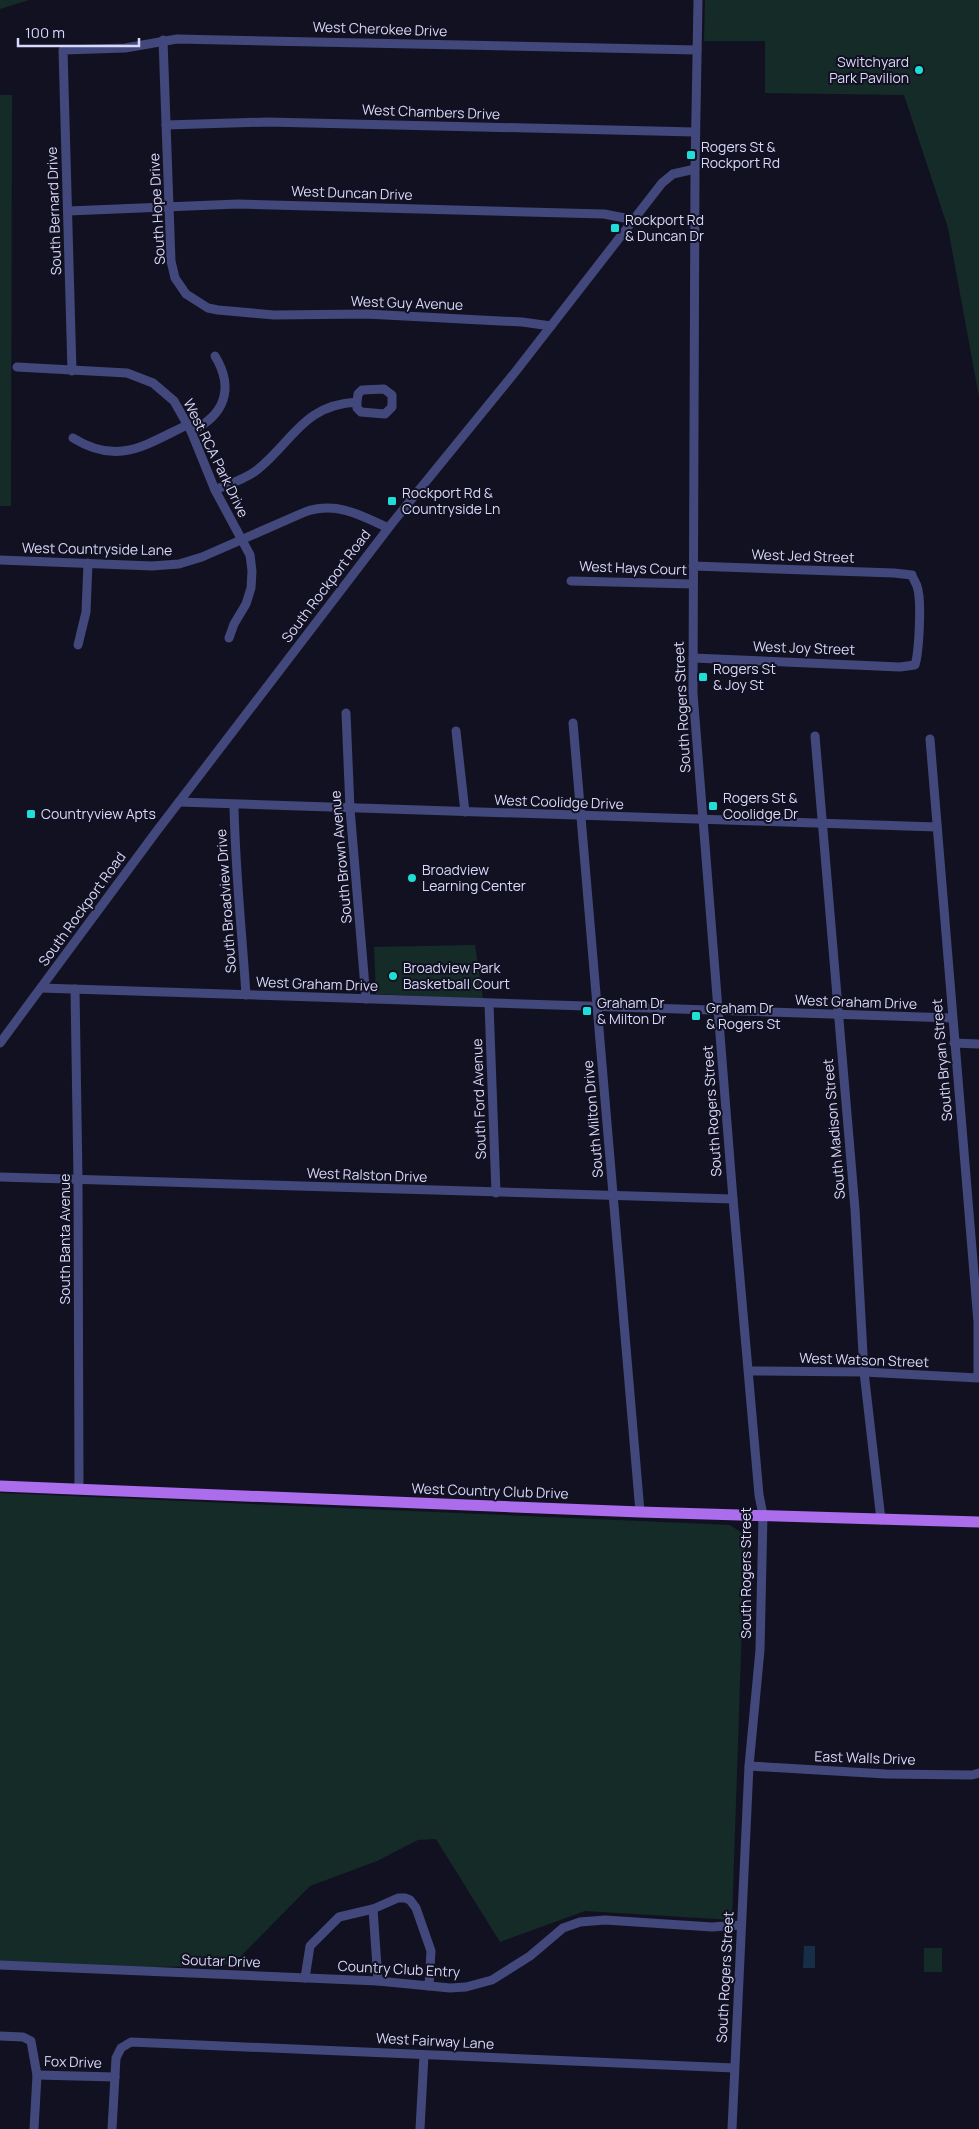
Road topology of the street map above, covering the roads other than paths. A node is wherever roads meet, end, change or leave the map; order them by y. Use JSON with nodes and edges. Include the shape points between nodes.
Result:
{"nodes":[{"id":1,"x":698,"y":0,"type":"edge"},
{"id":2,"x":164,"y":40,"type":"junction"},
{"id":3,"x":62,"y":50,"type":"joint"},
{"id":4,"x":697,"y":50,"type":"junction"},
{"id":5,"x":166,"y":125,"type":"junction"},
{"id":6,"x":695,"y":132,"type":"junction"},
{"id":7,"x":694,"y":169,"type":"junction"},
{"id":8,"x":169,"y":207,"type":"junction"},
{"id":9,"x":68,"y":212,"type":"junction"},
{"id":10,"x":635,"y":220,"type":"junction"},
{"id":11,"x":261,"y":314,"type":"joint"},
{"id":12,"x":551,"y":326,"type":"junction"},
{"id":13,"x":216,"y":356,"type":"dead end"},
{"id":14,"x":17,"y":368,"type":"dead end"},
{"id":15,"x":72,"y":371,"type":"junction"},
{"id":16,"x":357,"y":402,"type":"dead end"},
{"id":17,"x":189,"y":428,"type":"junction"},
{"id":18,"x":73,"y":438,"type":"dead end"},
{"id":19,"x":215,"y":490,"type":"junction"},
{"id":20,"x":388,"y":528,"type":"junction"},
{"id":21,"x":241,"y":540,"type":"junction"},
{"id":22,"x":0,"y":560,"type":"edge"},
{"id":23,"x":88,"y":563,"type":"junction"},
{"id":24,"x":693,"y":566,"type":"junction"},
{"id":25,"x":571,"y":580,"type":"dead end"},
{"id":26,"x":693,"y":584,"type":"junction"},
{"id":27,"x":229,"y":638,"type":"dead end"},
{"id":28,"x":78,"y":645,"type":"dead end"},
{"id":29,"x":693,"y":658,"type":"junction"},
{"id":30,"x":914,"y":666,"type":"joint"},
{"id":31,"x":346,"y":713,"type":"dead end"},
{"id":32,"x":573,"y":722,"type":"dead end"},
{"id":33,"x":456,"y":731,"type":"dead end"},
{"id":34,"x":815,"y":736,"type":"dead end"},
{"id":35,"x":930,"y":739,"type":"dead end"},
{"id":36,"x":179,"y":802,"type":"junction"},
{"id":37,"x":234,"y":805,"type":"junction"},
{"id":38,"x":350,"y":809,"type":"junction"},
{"id":39,"x":465,"y":812,"type":"junction"},
{"id":40,"x":581,"y":817,"type":"junction"},
{"id":41,"x":702,"y":820,"type":"junction"},
{"id":42,"x":822,"y":822,"type":"junction"},
{"id":43,"x":937,"y":827,"type":"junction"},
{"id":44,"x":41,"y":988,"type":"junction"},
{"id":45,"x":74,"y":989,"type":"junction"},
{"id":46,"x":246,"y":995,"type":"junction"},
{"id":47,"x":366,"y":999,"type":"junction"},
{"id":48,"x":489,"y":1004,"type":"junction"},
{"id":49,"x":597,"y":1007,"type":"junction"},
{"id":50,"x":718,"y":1012,"type":"junction"},
{"id":51,"x":838,"y":1015,"type":"junction"},
{"id":52,"x":952,"y":1018,"type":"junction"},
{"id":53,"x":0,"y":1043,"type":"edge"},
{"id":54,"x":954,"y":1043,"type":"junction"},
{"id":55,"x":979,"y":1044,"type":"edge"},
{"id":56,"x":0,"y":1177,"type":"edge"},
{"id":57,"x":78,"y":1180,"type":"junction"},
{"id":58,"x":496,"y":1193,"type":"junction"},
{"id":59,"x":614,"y":1197,"type":"junction"},
{"id":60,"x":733,"y":1200,"type":"junction"},
{"id":61,"x":979,"y":1322,"type":"edge"},
{"id":62,"x":750,"y":1371,"type":"junction"},
{"id":63,"x":864,"y":1372,"type":"junction"},
{"id":64,"x":978,"y":1378,"type":"edge"},
{"id":65,"x":0,"y":1486,"type":"edge"},
{"id":66,"x":79,"y":1489,"type":"junction"},
{"id":67,"x":640,"y":1512,"type":"junction"},
{"id":68,"x":763,"y":1515,"type":"junction"},
{"id":69,"x":881,"y":1520,"type":"junction"},
{"id":70,"x":979,"y":1522,"type":"edge"},
{"id":71,"x":749,"y":1766,"type":"junction"},
{"id":72,"x":979,"y":1773,"type":"edge"},
{"id":73,"x":373,"y":1909,"type":"junction"},
{"id":74,"x":741,"y":1925,"type":"junction"},
{"id":75,"x":0,"y":1965,"type":"edge"},
{"id":76,"x":306,"y":1978,"type":"junction"},
{"id":77,"x":378,"y":1981,"type":"junction"},
{"id":78,"x":429,"y":1986,"type":"junction"},
{"id":79,"x":0,"y":2036,"type":"edge"},
{"id":80,"x":424,"y":2055,"type":"junction"},
{"id":81,"x":734,"y":2068,"type":"junction"},
{"id":82,"x":37,"y":2075,"type":"junction"},
{"id":83,"x":115,"y":2077,"type":"junction"},
{"id":84,"x":34,"y":2129,"type":"edge"},
{"id":85,"x":112,"y":2129,"type":"edge"},
{"id":86,"x":420,"y":2129,"type":"edge"},
{"id":87,"x":732,"y":2129,"type":"edge"}],
"edges":[{"from":1,"to":4,"type":"street","name":"South Rogers Street"},
{"from":2,"to":3,"type":"street","name":"West Cherokee Drive","via":[[125,48]]},
{"from":2,"to":4,"type":"street","name":"West Cherokee Drive","via":[[255,39]]},
{"from":2,"to":5,"type":"street","name":"South Hope Drive"},
{"from":3,"to":9,"type":"street","name":"South Bernard Drive"},
{"from":4,"to":6,"type":"street","name":"South Rogers Street"},
{"from":5,"to":6,"type":"street","name":"West Chambers Drive","via":[[325,123]]},
{"from":5,"to":8,"type":"street","name":"South Hope Drive"},
{"from":6,"to":7,"type":"street","name":"South Rogers Street"},
{"from":7,"to":10,"type":"street","name":"South Rockport Road","via":[[681,170],[668,177]]},
{"from":7,"to":24,"type":"street","name":"South Rogers Street"},
{"from":8,"to":9,"type":"street","name":"West Duncan Drive"},
{"from":8,"to":10,"type":"street","name":"West Duncan Drive","via":[[254,205],[604,214]]},
{"from":8,"to":11,"type":"street","name":"South Hope Drive","via":[[171,261],[175,278],[186,294],[208,308]]},
{"from":9,"to":15,"type":"street","name":"South Bernard Drive"},
{"from":10,"to":12,"type":"street","name":"South Rockport Road"},
{"from":11,"to":12,"type":"street","name":"West Guy Avenue","via":[[366,314]]},
{"from":12,"to":20,"type":"street","name":"South Rockport Road"},
{"from":13,"to":17,"type":"street","via":[[224,376],[223,400],[203,426]]},
{"from":14,"to":15,"type":"street","name":"West RCA Park Drive"},
{"from":15,"to":17,"type":"street","name":"West RCA Park Drive","via":[[127,373],[146,379],[167,394]]},
{"from":16,"to":19,"type":"street","via":[[342,403],[316,413],[255,472]]},
{"from":17,"to":18,"type":"street","via":[[123,451],[98,450]]},
{"from":17,"to":19,"type":"street","name":"West RCA Park Drive"},
{"from":19,"to":21,"type":"street","name":"West RCA Park Drive"},
{"from":20,"to":21,"type":"street","name":"West Countryside Lane","via":[[351,511],[318,508]]},
{"from":20,"to":36,"type":"street","name":"South Rockport Road"},
{"from":21,"to":23,"type":"street","name":"West Countryside Lane","via":[[202,558],[179,564]]},
{"from":21,"to":27,"type":"street","name":"West RCA Park Drive","via":[[250,555],[252,580],[246,604]]},
{"from":22,"to":23,"type":"street","name":"West Countryside Lane"},
{"from":23,"to":28,"type":"street","via":[[86,612]]},
{"from":24,"to":26,"type":"street","name":"South Rogers Street"},
{"from":24,"to":30,"type":"street","name":"West Jed Street","via":[[912,576],[918,600]]},
{"from":25,"to":26,"type":"street","name":"West Hays Court"},
{"from":26,"to":29,"type":"street","name":"South Rogers Street"},
{"from":29,"to":30,"type":"street","name":"West Joy Street"},
{"from":29,"to":41,"type":"street","name":"South Rogers Street"},
{"from":31,"to":38,"type":"street","name":"South Brown Avenue"},
{"from":32,"to":40,"type":"street","name":"South Milton Drive"},
{"from":33,"to":39,"type":"street"},
{"from":34,"to":42,"type":"street","name":"South Madison Street"},
{"from":35,"to":43,"type":"street","name":"South Bryan Street"},
{"from":36,"to":37,"type":"street","name":"West Coolidge Drive"},
{"from":36,"to":44,"type":"street","name":"South Rockport Road"},
{"from":37,"to":38,"type":"street","name":"West Coolidge Drive"},
{"from":37,"to":46,"type":"street","name":"South Broadview Drive","via":[[235,863],[242,915]]},
{"from":38,"to":39,"type":"street","name":"West Coolidge Drive"},
{"from":38,"to":47,"type":"street","name":"South Brown Avenue"},
{"from":39,"to":40,"type":"street","name":"West Coolidge Drive"},
{"from":40,"to":41,"type":"street","name":"West Coolidge Drive"},
{"from":40,"to":49,"type":"street","name":"South Milton Drive"},
{"from":41,"to":42,"type":"street","name":"West Coolidge Drive"},
{"from":41,"to":50,"type":"street","name":"South Rogers Street"},
{"from":42,"to":43,"type":"street","name":"West Coolidge Drive"},
{"from":42,"to":51,"type":"street","name":"South Madison Street"},
{"from":43,"to":52,"type":"street","name":"South Bryan Street"},
{"from":44,"to":45,"type":"street","name":"West Graham Drive"},
{"from":44,"to":53,"type":"street","name":"South Rockport Road"},
{"from":45,"to":46,"type":"street","name":"West Graham Drive"},
{"from":45,"to":57,"type":"street","name":"South Banta Avenue"},
{"from":46,"to":47,"type":"street","name":"West Graham Drive"},
{"from":47,"to":48,"type":"street","name":"West Graham Drive"},
{"from":48,"to":49,"type":"street","name":"West Graham Drive"},
{"from":48,"to":58,"type":"street","name":"South Ford Avenue"},
{"from":49,"to":50,"type":"street","name":"West Graham Drive"},
{"from":49,"to":59,"type":"street","name":"South Milton Drive"},
{"from":50,"to":51,"type":"street","name":"West Graham Drive"},
{"from":50,"to":60,"type":"street","name":"South Rogers Street"},
{"from":51,"to":52,"type":"street","name":"West Graham Drive"},
{"from":51,"to":63,"type":"street","name":"South Madison Street","via":[[855,1209]]},
{"from":52,"to":54,"type":"street","name":"South Bryan Street"},
{"from":54,"to":55,"type":"street"},
{"from":54,"to":61,"type":"street","name":"South Bryan Street"},
{"from":56,"to":57,"type":"street","name":"West Ralston Drive"},
{"from":57,"to":58,"type":"street","name":"West Ralston Drive"},
{"from":57,"to":66,"type":"street","name":"South Banta Avenue"},
{"from":58,"to":59,"type":"street","name":"West Ralston Drive"},
{"from":59,"to":60,"type":"street","name":"West Ralston Drive"},
{"from":59,"to":67,"type":"street","name":"South Milton Drive"},
{"from":60,"to":62,"type":"street","name":"South Rogers Street"},
{"from":61,"to":64,"type":"street","name":"South Bryan Street"},
{"from":62,"to":63,"type":"street","name":"West Watson Street"},
{"from":62,"to":68,"type":"street","name":"South Rogers Street"},
{"from":63,"to":64,"type":"street","name":"West Watson Street"},
{"from":63,"to":69,"type":"street","name":"South Madison Street"},
{"from":65,"to":66,"type":"main road","name":"West Country Club Drive"},
{"from":66,"to":67,"type":"main road","name":"West Country Club Drive"},
{"from":67,"to":68,"type":"main road","name":"West Country Club Drive"},
{"from":68,"to":69,"type":"main road","name":"West Country Club Drive"},
{"from":68,"to":71,"type":"street","name":"South Rogers Street","via":[[760,1650]]},
{"from":69,"to":70,"type":"main road","name":"West Country Club Drive"},
{"from":71,"to":72,"type":"street","name":"East Walls Drive","via":[[886,1774]]},
{"from":71,"to":74,"type":"street","name":"South Rogers Street"},
{"from":73,"to":76,"type":"street","via":[[342,1915],[310,1946]]},
{"from":73,"to":77,"type":"street"},
{"from":73,"to":78,"type":"street","via":[[398,1898],[410,1900],[416,1908],[432,1956]]},
{"from":74,"to":78,"type":"street","name":"Country Club Entry","via":[[712,1927],[605,1920],[580,1922],[563,1928],[530,1956],[492,1980],[466,1987]]},
{"from":74,"to":81,"type":"street","name":"South Rogers Street"},
{"from":75,"to":76,"type":"street","name":"Soutar Drive"},
{"from":76,"to":77,"type":"street","name":"Country Club Entry"},
{"from":77,"to":78,"type":"street","name":"Country Club Entry"},
{"from":79,"to":82,"type":"street","name":"Fox Drive","via":[[23,2037],[31,2041]]},
{"from":80,"to":81,"type":"street","name":"West Fairway Lane"},
{"from":80,"to":83,"type":"street","name":"West Fairway Lane","via":[[134,2042],[118,2051]]},
{"from":80,"to":86,"type":"street"},
{"from":81,"to":87,"type":"street","name":"South Rogers Street"},
{"from":82,"to":83,"type":"street","name":"Fox Drive"},
{"from":82,"to":84,"type":"street"},
{"from":83,"to":85,"type":"street"}]}
